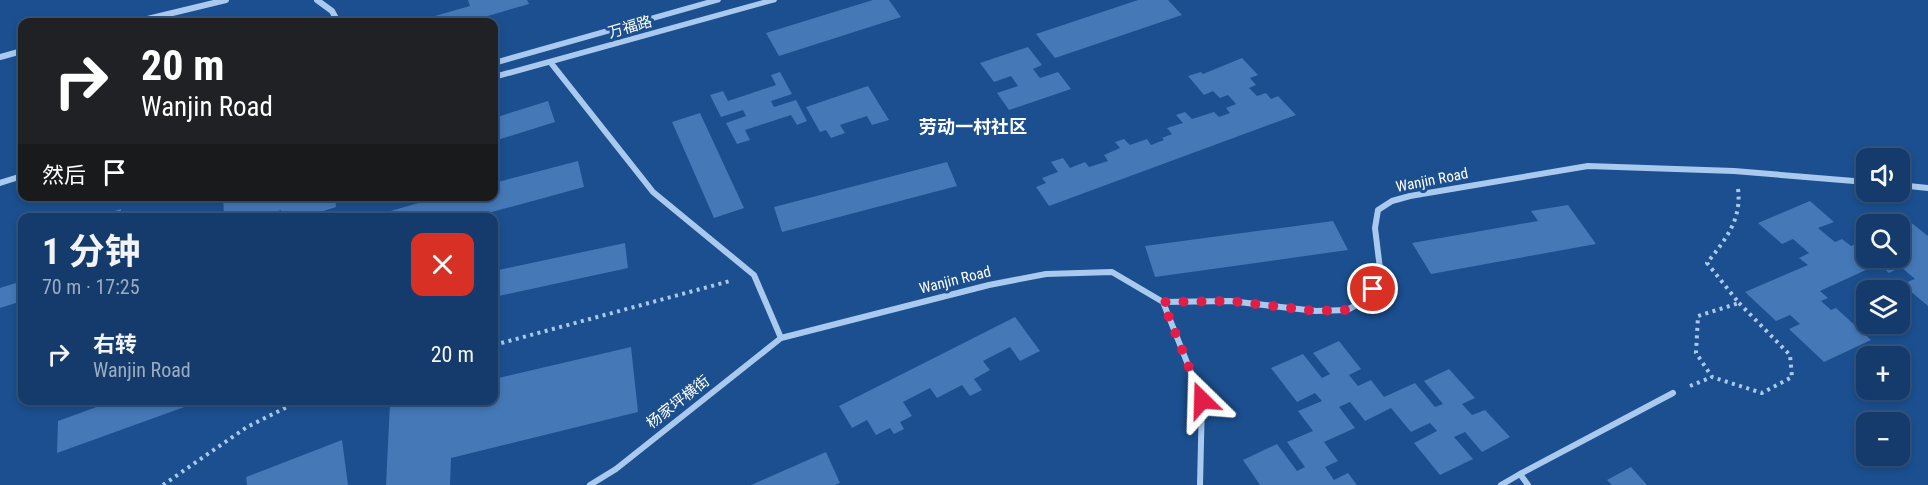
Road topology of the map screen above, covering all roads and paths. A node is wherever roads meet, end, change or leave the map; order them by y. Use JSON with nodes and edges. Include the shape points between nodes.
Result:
{"nodes":[{"id":1,"x":226,"y":0,"type":"edge"},
{"id":2,"x":317,"y":0,"type":"edge"},
{"id":3,"x":717,"y":0,"type":"edge"},
{"id":4,"x":773,"y":0,"type":"edge"},
{"id":5,"x":152,"y":18,"type":"edge"},
{"id":6,"x":336,"y":18,"type":"edge"},
{"id":7,"x":18,"y":52,"type":"edge"},
{"id":8,"x":0,"y":57,"type":"edge"},
{"id":9,"x":498,"y":62,"type":"edge"},
{"id":10,"x":551,"y":63,"type":"junction"},
{"id":11,"x":498,"y":76,"type":"edge"},
{"id":12,"x":1734,"y":171,"type":"junction"},
{"id":13,"x":18,"y":177,"type":"edge"},
{"id":14,"x":1856,"y":181,"type":"edge"},
{"id":15,"x":0,"y":183,"type":"edge"},
{"id":16,"x":1910,"y":186,"type":"edge"},
{"id":17,"x":1928,"y":188,"type":"edge"},
{"id":18,"x":754,"y":275,"type":"junction"},
{"id":19,"x":1163,"y":302,"type":"junction"},
{"id":20,"x":1740,"y":303,"type":"junction"},
{"id":21,"x":782,"y":338,"type":"junction"},
{"id":22,"x":498,"y":344,"type":"edge"},
{"id":23,"x":1673,"y":393,"type":"dead end"},
{"id":24,"x":290,"y":405,"type":"edge"},
{"id":25,"x":1520,"y":474,"type":"junction"},
{"id":26,"x":163,"y":485,"type":"edge"},
{"id":27,"x":590,"y":485,"type":"edge"},
{"id":28,"x":1200,"y":485,"type":"edge"},
{"id":29,"x":1501,"y":485,"type":"edge"},
{"id":30,"x":1528,"y":485,"type":"edge"}],
"edges":[{"from":1,"to":5,"type":"street"},
{"from":2,"to":6,"type":"street"},
{"from":3,"to":9,"type":"street","name":"万福路"},
{"from":4,"to":10,"type":"street","name":"万福路"},
{"from":7,"to":8,"type":"street"},
{"from":10,"to":11,"type":"street","name":"万福路"},
{"from":10,"to":18,"type":"street","via":[[653,192]]},
{"from":12,"to":14,"type":"street","name":"Wanjin Road"},
{"from":12,"to":19,"type":"street","name":"Wanjin Road","via":[[1588,166],[1392,201],[1378,210],[1375,228],[1381,278],[1366,300],[1347,310],[1316,311],[1230,301]]},
{"from":12,"to":20,"type":"path","via":[[1741,202],[1737,223],[1707,263]]},
{"from":13,"to":15,"type":"street"},
{"from":16,"to":17,"type":"street"},
{"from":18,"to":21,"type":"street"},
{"from":18,"to":22,"type":"path"},
{"from":19,"to":21,"type":"street","name":"Wanjin Road","via":[[1112,272],[1046,274]]},
{"from":19,"to":28,"type":"street","via":[[1202,400]]},
{"from":20,"to":20,"type":"path","via":[[1698,316],[1696,353],[1712,377],[1762,393],[1792,377],[1790,355]]},
{"from":21,"to":27,"type":"street","name":"杨家坪横街","via":[[616,470]]},
{"from":23,"to":25,"type":"street"},
{"from":24,"to":26,"type":"path","via":[[216,444]]},
{"from":25,"to":29,"type":"street"},
{"from":25,"to":30,"type":"street"}]}
